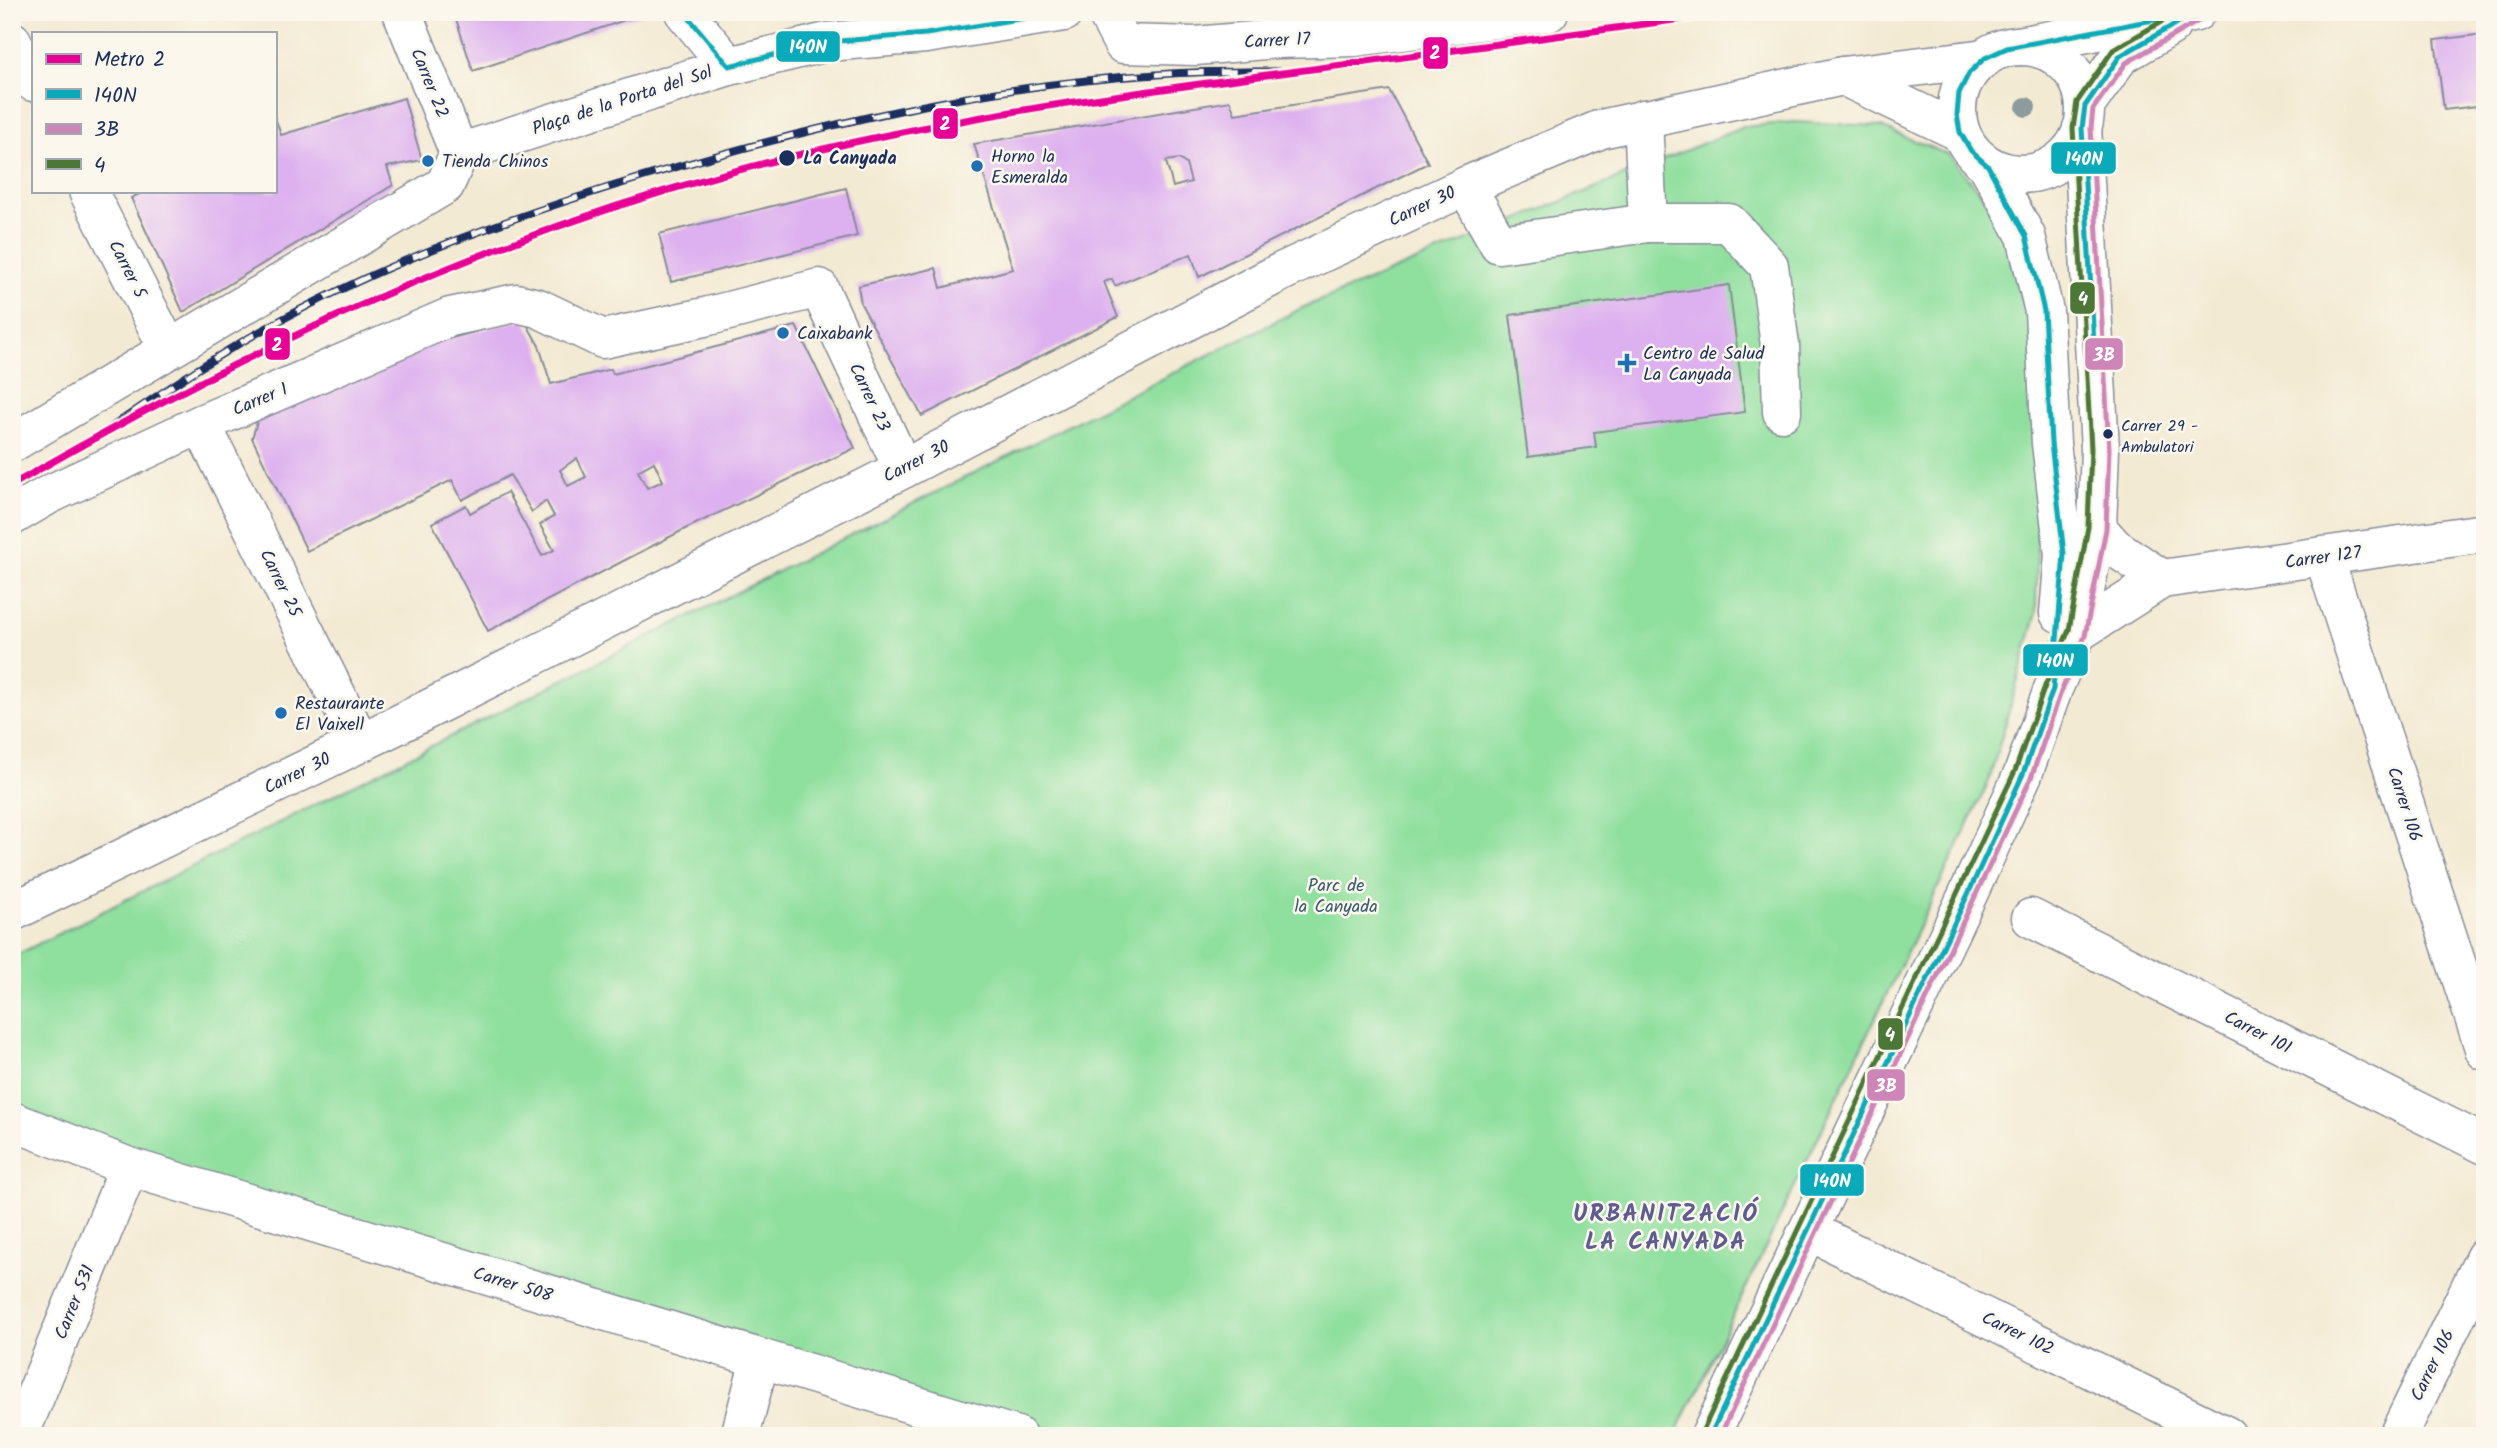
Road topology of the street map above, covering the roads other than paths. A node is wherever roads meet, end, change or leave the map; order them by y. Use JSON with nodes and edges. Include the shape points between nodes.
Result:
{"nodes":[{"id":1,"x":402,"y":12,"type":"edge"},
{"id":2,"x":684,"y":12,"type":"edge"},
{"id":3,"x":889,"y":12,"type":"edge"},
{"id":4,"x":1063,"y":12,"type":"edge"},
{"id":5,"x":1106,"y":12,"type":"edge"},
{"id":6,"x":1549,"y":12,"type":"edge"},
{"id":7,"x":2196,"y":12,"type":"edge"},
{"id":8,"x":1054,"y":13,"type":"edge"},
{"id":9,"x":12,"y":41,"type":"edge"},
{"id":10,"x":827,"y":42,"type":"junction"},
{"id":11,"x":1996,"y":53,"type":"junction"},
{"id":12,"x":729,"y":66,"type":"junction"},
{"id":13,"x":1843,"y":76,"type":"junction"},
{"id":14,"x":32,"y":80,"type":"edge"},
{"id":15,"x":2084,"y":117,"type":"junction"},
{"id":16,"x":1643,"y":119,"type":"junction"},
{"id":17,"x":1960,"y":132,"type":"junction"},
{"id":18,"x":459,"y":153,"type":"junction"},
{"id":19,"x":1988,"y":166,"type":"junction"},
{"id":20,"x":1466,"y":186,"type":"junction"},
{"id":21,"x":89,"y":192,"type":"edge"},
{"id":22,"x":1648,"y":223,"type":"junction"},
{"id":23,"x":516,"y":303,"type":"joint"},
{"id":24,"x":168,"y":348,"type":"junction"},
{"id":25,"x":1782,"y":412,"type":"dead end"},
{"id":26,"x":201,"y":424,"type":"junction"},
{"id":27,"x":12,"y":443,"type":"edge"},
{"id":28,"x":903,"y":469,"type":"junction"},
{"id":29,"x":12,"y":516,"type":"edge"},
{"id":30,"x":2097,"y":528,"type":"junction"},
{"id":31,"x":2485,"y":533,"type":"edge"},
{"id":32,"x":2324,"y":557,"type":"junction"},
{"id":33,"x":2161,"y":579,"type":"junction"},
{"id":34,"x":2077,"y":633,"type":"junction"},
{"id":35,"x":2053,"y":689,"type":"junction"},
{"id":36,"x":360,"y":742,"type":"junction"},
{"id":37,"x":12,"y":912,"type":"edge"},
{"id":38,"x":2031,"y":918,"type":"dead end"},
{"id":39,"x":2485,"y":1051,"type":"edge"},
{"id":40,"x":12,"y":1121,"type":"edge"},
{"id":41,"x":2485,"y":1145,"type":"edge"},
{"id":42,"x":129,"y":1167,"type":"junction"},
{"id":43,"x":1809,"y":1231,"type":"junction"},
{"id":44,"x":2485,"y":1257,"type":"edge"},
{"id":45,"x":760,"y":1359,"type":"junction"},
{"id":46,"x":19,"y":1436,"type":"edge"},
{"id":47,"x":740,"y":1436,"type":"edge"},
{"id":48,"x":1017,"y":1436,"type":"edge"},
{"id":49,"x":1710,"y":1436,"type":"edge"},
{"id":50,"x":2227,"y":1436,"type":"edge"},
{"id":51,"x":2398,"y":1436,"type":"edge"}],
"edges":[{"from":1,"to":18,"type":"street","name":"Carrer 22"},
{"from":2,"to":12,"type":"street"},
{"from":3,"to":10,"type":"street","name":"Plaça de la Porta del Sol","via":[[864,20]]},
{"from":4,"to":8,"type":"street","name":"Plaça de la Porta del Sol"},
{"from":5,"to":6,"type":"street","name":"Carrer 17","via":[[1123,44],[1195,46],[1356,37]]},
{"from":7,"to":11,"type":"street"},
{"from":7,"to":15,"type":"street","via":[[2120,56]]},
{"from":8,"to":10,"type":"street","name":"Plaça de la Porta del Sol","via":[[926,33]]},
{"from":9,"to":14,"type":"street"},
{"from":10,"to":12,"type":"street","name":"Plaça de la Porta del Sol"},
{"from":11,"to":13,"type":"street","name":"Carrer 30"},
{"from":11,"to":15,"type":"street","via":[[2029,47],[2050,53],[2068,67],[2080,86]]},
{"from":11,"to":17,"type":"street","via":[[1969,73],[1959,93]]},
{"from":12,"to":18,"type":"street","name":"Plaça de la Porta del Sol"},
{"from":13,"to":16,"type":"street","name":"Carrer 30"},
{"from":13,"to":17,"type":"street"},
{"from":15,"to":19,"type":"street","via":[[2072,148],[2057,164],[2036,173],[2009,174]]},
{"from":15,"to":30,"type":"street","via":[[2100,449]]},
{"from":16,"to":20,"type":"street","name":"Carrer 30","via":[[1601,129]]},
{"from":16,"to":22,"type":"street"},
{"from":17,"to":19,"type":"street","via":[[1971,151]]},
{"from":18,"to":24,"type":"street","via":[[445,185]]},
{"from":19,"to":35,"type":"street","via":[[2026,236],[2044,311],[2051,443],[2064,554]]},
{"from":20,"to":22,"type":"street","via":[[1499,244]]},
{"from":20,"to":28,"type":"street","name":"Carrer 30","via":[[1281,272]]},
{"from":21,"to":24,"type":"street","name":"Carrer 5"},
{"from":22,"to":25,"type":"street","via":[[1730,223],[1769,266],[1780,345]]},
{"from":23,"to":26,"type":"street","name":"Carrer 1","via":[[450,317]]},
{"from":23,"to":28,"type":"street","name":"Carrer 23","via":[[538,308],[603,340],[819,288]]},
{"from":24,"to":27,"type":"street"},
{"from":26,"to":29,"type":"street","name":"Carrer 1"},
{"from":26,"to":36,"type":"street","name":"Carrer 25"},
{"from":28,"to":36,"type":"street","name":"Carrer 30"},
{"from":30,"to":33,"type":"street","via":[[2114,547]]},
{"from":30,"to":34,"type":"street"},
{"from":31,"to":32,"type":"street","name":"Carrer 127"},
{"from":32,"to":33,"type":"street","name":"Carrer 127"},
{"from":32,"to":39,"type":"street","name":"Carrer 106"},
{"from":33,"to":34,"type":"street","name":"Carrer 127"},
{"from":34,"to":35,"type":"street"},
{"from":35,"to":43,"type":"street","via":[[2018,786]]},
{"from":36,"to":37,"type":"street","name":"Carrer 30"},
{"from":38,"to":41,"type":"street","name":"Carrer 101"},
{"from":40,"to":42,"type":"street","name":"Carrer 508"},
{"from":42,"to":45,"type":"street","name":"Carrer 508"},
{"from":42,"to":46,"type":"street","name":"Carrer 531"},
{"from":43,"to":49,"type":"street"},
{"from":43,"to":50,"type":"street","name":"Carrer 102"},
{"from":44,"to":51,"type":"street","name":"Carrer 106"},
{"from":45,"to":47,"type":"street"},
{"from":45,"to":48,"type":"street","name":"Carrer 508"}]}
